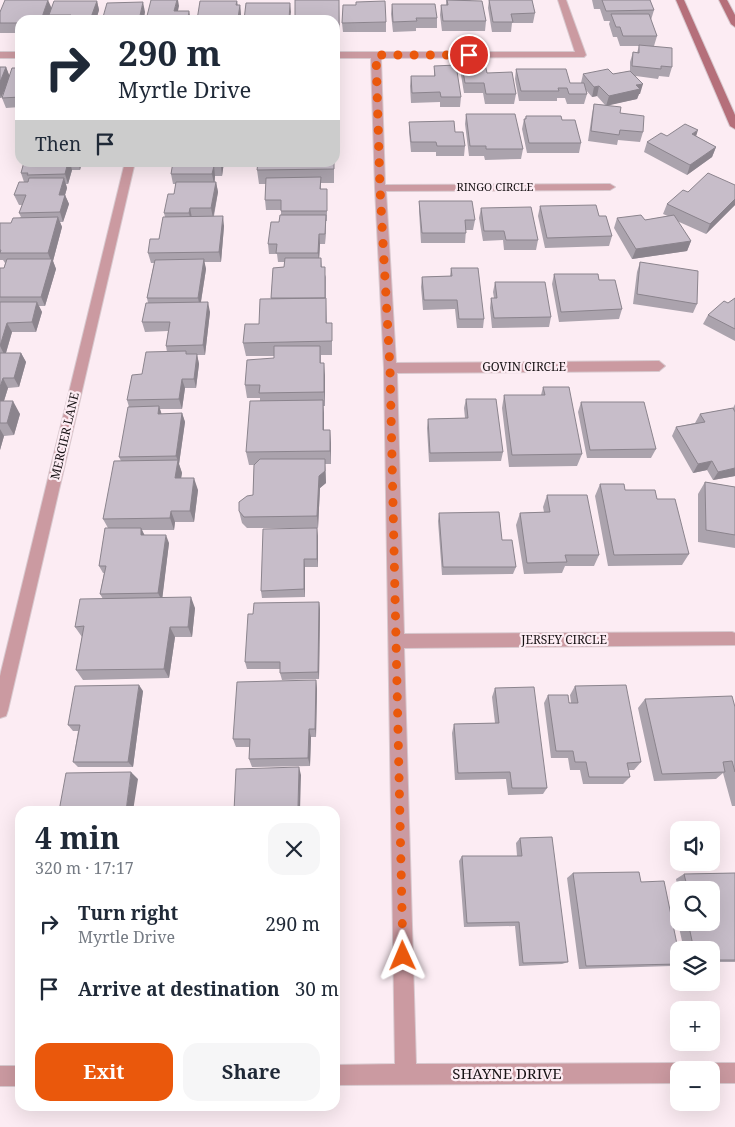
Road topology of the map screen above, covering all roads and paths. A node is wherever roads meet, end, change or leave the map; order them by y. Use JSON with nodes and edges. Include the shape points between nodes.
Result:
{"nodes":[{"id":1,"x":562,"y":0,"type":"edge"},
{"id":2,"x":680,"y":0,"type":"edge"},
{"id":3,"x":723,"y":0,"type":"edge"},
{"id":4,"x":735,"y":24,"type":"edge"},
{"id":5,"x":340,"y":55,"type":"edge"},
{"id":6,"x":376,"y":55,"type":"junction"},
{"id":7,"x":0,"y":56,"type":"edge"},
{"id":8,"x":15,"y":56,"type":"edge"},
{"id":9,"x":735,"y":126,"type":"edge"},
{"id":10,"x":129,"y":167,"type":"edge"},
{"id":11,"x":610,"y":187,"type":"dead end"},
{"id":12,"x":380,"y":188,"type":"junction"},
{"id":13,"x":659,"y":366,"type":"dead end"},
{"id":14,"x":390,"y":368,"type":"junction"},
{"id":15,"x":732,"y":639,"type":"dead end"},
{"id":16,"x":395,"y":641,"type":"junction"},
{"id":17,"x":0,"y":710,"type":"edge"},
{"id":18,"x":670,"y":1073,"type":"edge"},
{"id":19,"x":720,"y":1073,"type":"edge"},
{"id":20,"x":735,"y":1073,"type":"edge"},
{"id":21,"x":406,"y":1074,"type":"junction"},
{"id":22,"x":340,"y":1075,"type":"edge"},
{"id":23,"x":0,"y":1076,"type":"edge"},
{"id":24,"x":15,"y":1076,"type":"edge"}],
"edges":[{"from":1,"to":6,"type":"street","via":[[582,55]]},
{"from":2,"to":9,"type":"main road"},
{"from":3,"to":4,"type":"main road"},
{"from":5,"to":6,"type":"street"},
{"from":6,"to":12,"type":"street"},
{"from":7,"to":8,"type":"street"},
{"from":10,"to":17,"type":"street","name":"MERCIER LANE"},
{"from":11,"to":12,"type":"street","name":"RINGO CIRCLE"},
{"from":12,"to":14,"type":"street"},
{"from":13,"to":14,"type":"street","name":"GOVIN CIRCLE"},
{"from":14,"to":16,"type":"street"},
{"from":15,"to":16,"type":"street","name":"JERSEY CIRCLE"},
{"from":16,"to":21,"type":"street"},
{"from":18,"to":21,"type":"street","name":"SHAYNE DRIVE"},
{"from":19,"to":20,"type":"street"},
{"from":21,"to":22,"type":"street","name":"SHAYNE DRIVE"},
{"from":23,"to":24,"type":"street"}]}
